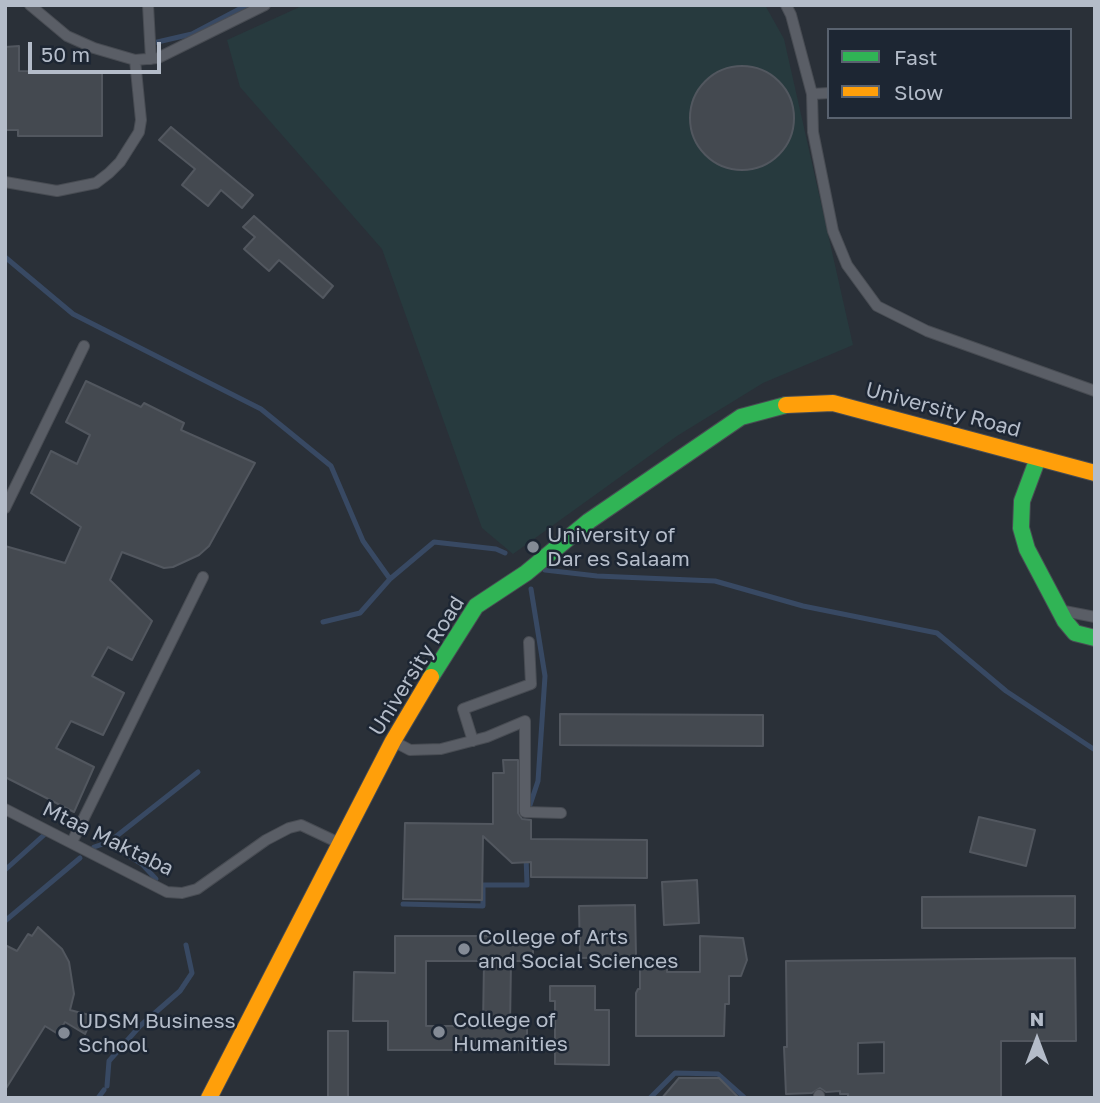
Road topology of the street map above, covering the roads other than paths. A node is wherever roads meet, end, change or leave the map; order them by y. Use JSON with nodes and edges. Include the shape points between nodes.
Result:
{"nodes":[{"id":1,"x":30,"y":5,"type":"edge"},
{"id":2,"x":148,"y":5,"type":"edge"},
{"id":3,"x":265,"y":5,"type":"edge"},
{"id":4,"x":791,"y":8,"type":"edge"},
{"id":5,"x":151,"y":59,"type":"junction"},
{"id":6,"x":135,"y":60,"type":"junction"},
{"id":7,"x":827,"y":93,"type":"edge"},
{"id":8,"x":812,"y":94,"type":"junction"},
{"id":9,"x":5,"y":182,"type":"edge"},
{"id":10,"x":84,"y":346,"type":"dead end"},
{"id":11,"x":1095,"y":391,"type":"edge"},
{"id":12,"x":1038,"y":457,"type":"junction"},
{"id":13,"x":1095,"y":473,"type":"edge"},
{"id":14,"x":5,"y":508,"type":"edge"},
{"id":15,"x":203,"y":577,"type":"dead end"},
{"id":16,"x":1060,"y":610,"type":"junction"},
{"id":17,"x":1095,"y":617,"type":"edge"},
{"id":18,"x":1095,"y":638,"type":"edge"},
{"id":19,"x":529,"y":642,"type":"dead end"},
{"id":20,"x":393,"y":741,"type":"junction"},
{"id":21,"x":473,"y":741,"type":"junction"},
{"id":22,"x":5,"y":809,"type":"edge"},
{"id":23,"x":561,"y":813,"type":"dead end"},
{"id":24,"x":72,"y":842,"type":"junction"},
{"id":25,"x":341,"y":844,"type":"junction"},
{"id":26,"x":209,"y":1098,"type":"edge"}],
"edges":[{"from":1,"to":6,"type":"lane","via":[[67,36]]},
{"from":2,"to":5,"type":"lane"},
{"from":3,"to":5,"type":"lane"},
{"from":4,"to":8,"type":"lane"},
{"from":5,"to":6,"type":"lane"},
{"from":6,"to":9,"type":"lane","via":[[139,132],[109,173],[96,183],[57,191]]},
{"from":7,"to":8,"type":"lane"},
{"from":8,"to":11,"type":"lane","via":[[813,132],[833,231],[847,265],[877,306],[928,331]]},
{"from":10,"to":14,"type":"lane"},
{"from":12,"to":13,"type":"street","name":"University Road"},
{"from":12,"to":16,"type":"street","via":[[1022,501],[1021,528],[1032,560]]},
{"from":12,"to":20,"type":"street","name":"University Road","via":[[832,402],[788,405],[741,417],[589,521],[526,573],[476,606]]},
{"from":15,"to":24,"type":"lane"},
{"from":16,"to":17,"type":"lane"},
{"from":16,"to":18,"type":"street","via":[[1075,633]]},
{"from":19,"to":21,"type":"lane","via":[[531,684],[463,709]]},
{"from":20,"to":21,"type":"lane","via":[[410,750],[441,750]]},
{"from":20,"to":25,"type":"street","name":"University Road"},
{"from":21,"to":23,"type":"lane","via":[[525,721],[525,812]]},
{"from":22,"to":24,"type":"lane","name":"Mtaa Maktaba"},
{"from":24,"to":25,"type":"lane","name":"Mtaa Maktaba","via":[[159,888],[182,893],[197,889],[289,828],[302,825]]},
{"from":25,"to":26,"type":"street","name":"University Road"}]}
